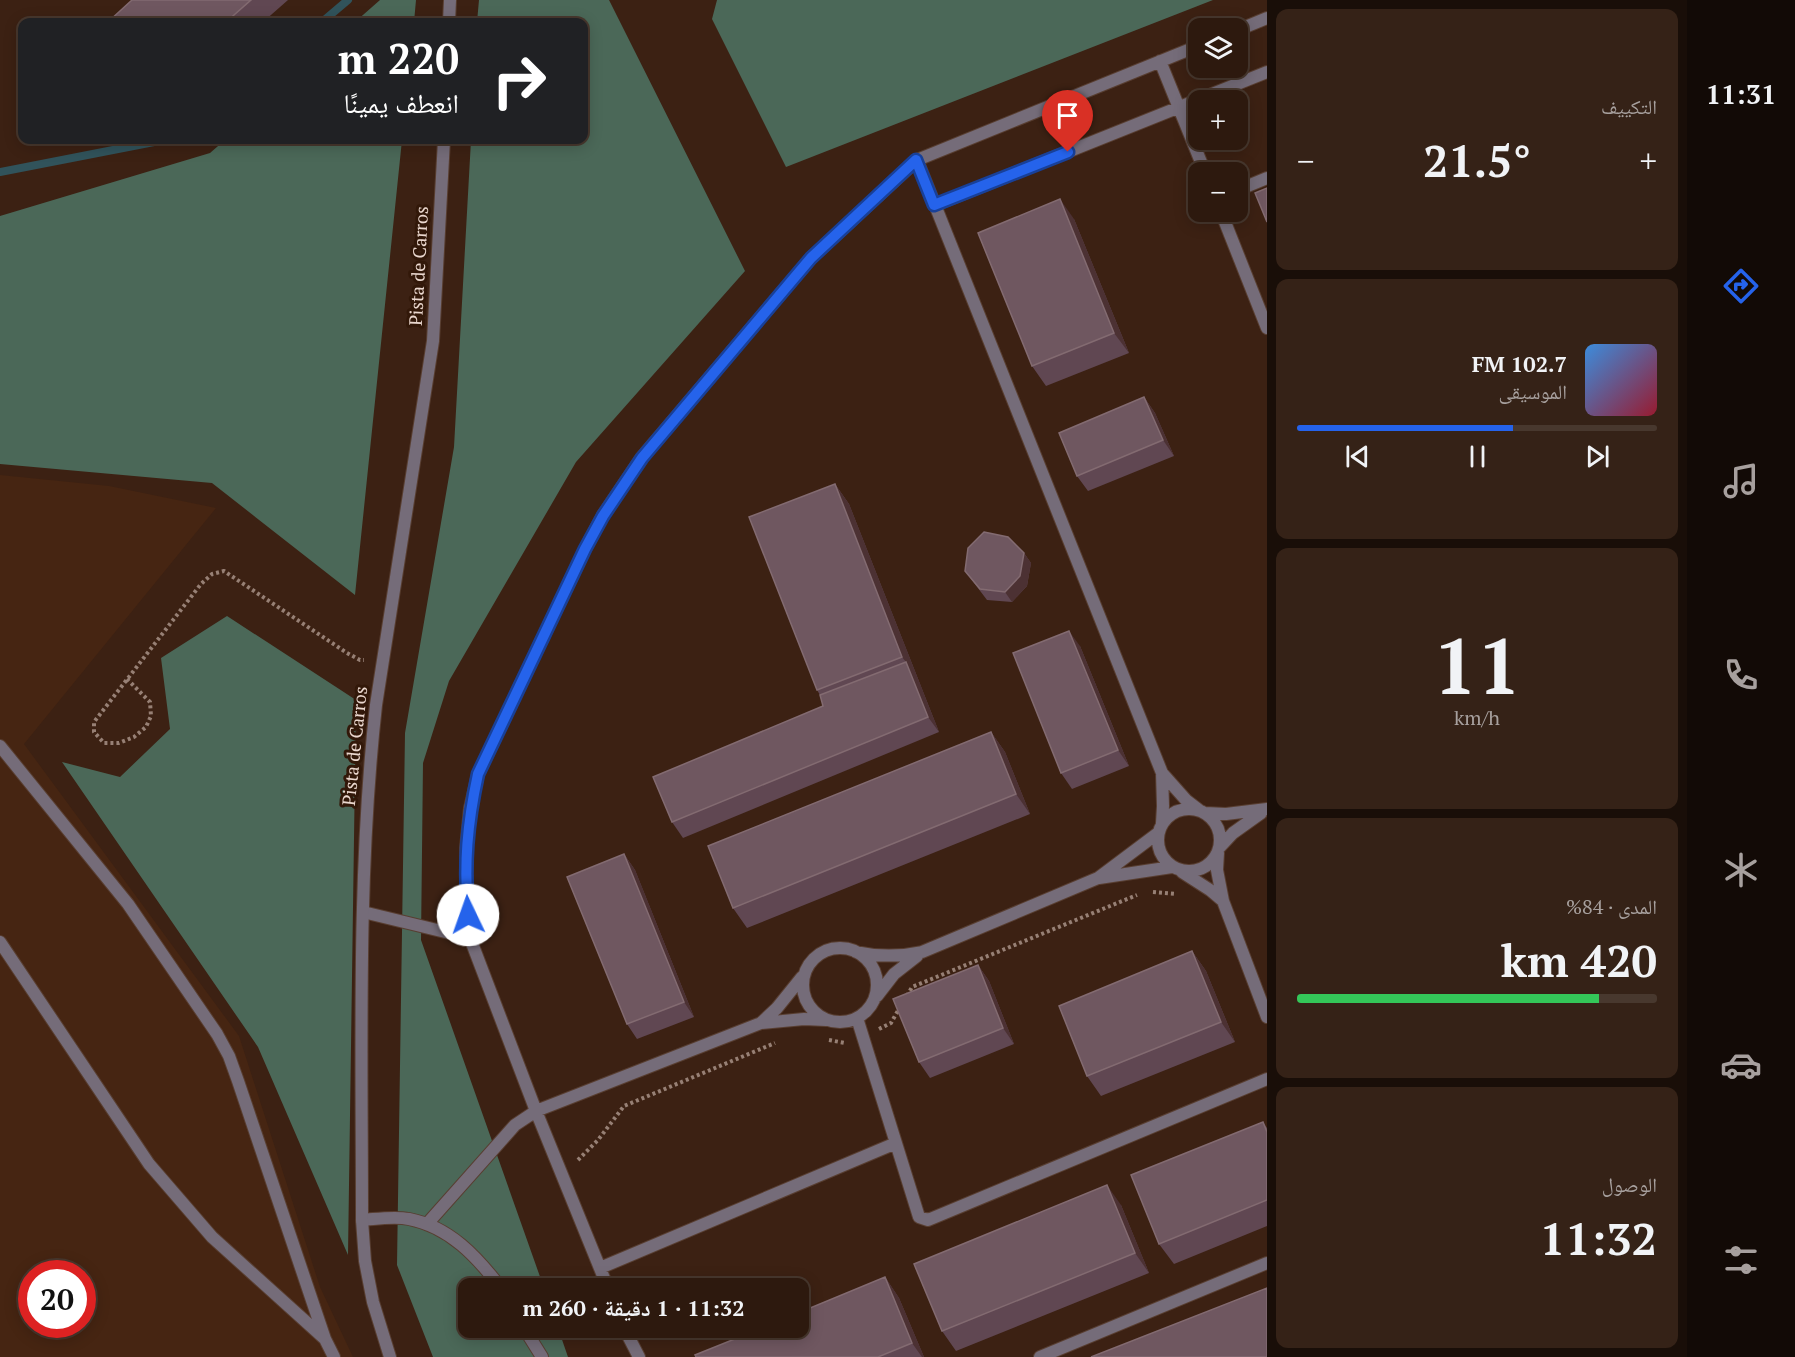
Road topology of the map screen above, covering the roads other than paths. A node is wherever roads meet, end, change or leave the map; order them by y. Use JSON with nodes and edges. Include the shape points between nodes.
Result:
{"nodes":[{"id":1,"x":450,"y":0,"type":"edge"},
{"id":2,"x":449,"y":18,"type":"edge"},
{"id":3,"x":1267,"y":18,"type":"edge"},
{"id":4,"x":1248,"y":26,"type":"edge"},
{"id":5,"x":1188,"y":50,"type":"edge"},
{"id":6,"x":1160,"y":61,"type":"junction"},
{"id":7,"x":1267,"y":72,"type":"edge"},
{"id":8,"x":1179,"y":107,"type":"junction"},
{"id":9,"x":444,"y":144,"type":"edge"},
{"id":10,"x":916,"y":160,"type":"junction"},
{"id":11,"x":1201,"y":162,"type":"edge"},
{"id":12,"x":1267,"y":178,"type":"edge"},
{"id":13,"x":1248,"y":186,"type":"edge"},
{"id":14,"x":934,"y":205,"type":"junction"},
{"id":15,"x":1225,"y":222,"type":"edge"},
{"id":16,"x":1267,"y":328,"type":"edge"},
{"id":17,"x":0,"y":746,"type":"edge"},
{"id":18,"x":1162,"y":773,"type":"junction"},
{"id":19,"x":1202,"y":812,"type":"junction"},
{"id":20,"x":1160,"y":828,"type":"junction"},
{"id":21,"x":1218,"y":850,"type":"junction"},
{"id":22,"x":1177,"y":869,"type":"junction"},
{"id":23,"x":1098,"y":878,"type":"junction"},
{"id":24,"x":1223,"y":902,"type":"junction"},
{"id":25,"x":363,"y":912,"type":"junction"},
{"id":26,"x":470,"y":938,"type":"junction"},
{"id":27,"x":0,"y":942,"type":"edge"},
{"id":28,"x":856,"y":952,"type":"junction"},
{"id":29,"x":922,"y":952,"type":"junction"},
{"id":30,"x":803,"y":975,"type":"junction"},
{"id":31,"x":873,"y":1002,"type":"junction"},
{"id":32,"x":1267,"y":1017,"type":"edge"},
{"id":33,"x":857,"y":1018,"type":"junction"},
{"id":34,"x":826,"y":1020,"type":"junction"},
{"id":35,"x":762,"y":1023,"type":"junction"},
{"id":36,"x":1267,"y":1079,"type":"edge"},
{"id":37,"x":536,"y":1111,"type":"junction"},
{"id":38,"x":896,"y":1143,"type":"junction"},
{"id":39,"x":362,"y":1220,"type":"junction"},
{"id":40,"x":427,"y":1224,"type":"junction"},
{"id":41,"x":1267,"y":1263,"type":"edge"},
{"id":42,"x":600,"y":1268,"type":"junction"},
{"id":43,"x":493,"y":1278,"type":"edge"},
{"id":44,"x":604,"y":1278,"type":"edge"},
{"id":45,"x":530,"y":1338,"type":"edge"},
{"id":46,"x":629,"y":1338,"type":"edge"},
{"id":47,"x":325,"y":1339,"type":"junction"},
{"id":48,"x":334,"y":1357,"type":"edge"},
{"id":49,"x":390,"y":1357,"type":"edge"},
{"id":50,"x":542,"y":1357,"type":"edge"},
{"id":51,"x":639,"y":1357,"type":"edge"},
{"id":52,"x":1040,"y":1357,"type":"edge"}],
"edges":[{"from":1,"to":2,"type":"street"},
{"from":3,"to":4,"type":"street"},
{"from":5,"to":6,"type":"street"},
{"from":6,"to":8,"type":"street"},
{"from":6,"to":10,"type":"street"},
{"from":7,"to":8,"type":"street"},
{"from":8,"to":11,"type":"street"},
{"from":8,"to":14,"type":"street"},
{"from":9,"to":25,"type":"street","name":"Pista de Carros","via":[[432,351],[370,754]]},
{"from":10,"to":14,"type":"street"},
{"from":10,"to":26,"type":"street","via":[[811,258],[642,458],[603,516],[478,774],[466,848]]},
{"from":12,"to":13,"type":"street"},
{"from":14,"to":18,"type":"street"},
{"from":15,"to":16,"type":"street"},
{"from":17,"to":47,"type":"street","via":[[128,904],[217,1034],[238,1081]]},
{"from":18,"to":19,"type":"street"},
{"from":18,"to":20,"type":"street"},
{"from":19,"to":20,"type":"street","via":[[1175,812]]},
{"from":19,"to":21,"type":"street","via":[[1216,824]]},
{"from":19,"to":21,"type":"street","via":[[1226,814],[1267,809],[1233,832]]},
{"from":20,"to":22,"type":"street","via":[[1159,852]]},
{"from":20,"to":23,"type":"street"},
{"from":21,"to":22,"type":"street","via":[[1200,869]]},
{"from":21,"to":24,"type":"street"},
{"from":22,"to":23,"type":"street"},
{"from":22,"to":24,"type":"street"},
{"from":23,"to":29,"type":"street"},
{"from":24,"to":32,"type":"street"},
{"from":25,"to":26,"type":"street"},
{"from":25,"to":39,"type":"street","name":"Pista de Carros"},
{"from":26,"to":37,"type":"street"},
{"from":27,"to":47,"type":"street","via":[[155,1172],[212,1237]]},
{"from":28,"to":29,"type":"street","via":[[889,957]]},
{"from":28,"to":30,"type":"street","via":[[843,948],[818,954]]},
{"from":28,"to":31,"type":"street","via":[[875,974]]},
{"from":29,"to":31,"type":"street","via":[[894,974]]},
{"from":30,"to":34,"type":"street","via":[[804,997],[816,1014]]},
{"from":30,"to":35,"type":"street"},
{"from":31,"to":33,"type":"street"},
{"from":33,"to":34,"type":"street","via":[[847,1022]]},
{"from":33,"to":38,"type":"street"},
{"from":34,"to":35,"type":"street"},
{"from":35,"to":37,"type":"street"},
{"from":36,"to":38,"type":"street","via":[[928,1220],[919,1217]]},
{"from":37,"to":40,"type":"street","via":[[515,1125]]},
{"from":37,"to":42,"type":"street"},
{"from":38,"to":42,"type":"street"},
{"from":39,"to":40,"type":"street","via":[[408,1219]]},
{"from":39,"to":49,"type":"street","name":"Pista de Carros","via":[[373,1302]]},
{"from":40,"to":43,"type":"street","via":[[452,1237]]},
{"from":41,"to":52,"type":"street"},
{"from":42,"to":44,"type":"street"},
{"from":45,"to":50,"type":"street"},
{"from":46,"to":51,"type":"street"},
{"from":47,"to":48,"type":"street"}]}
